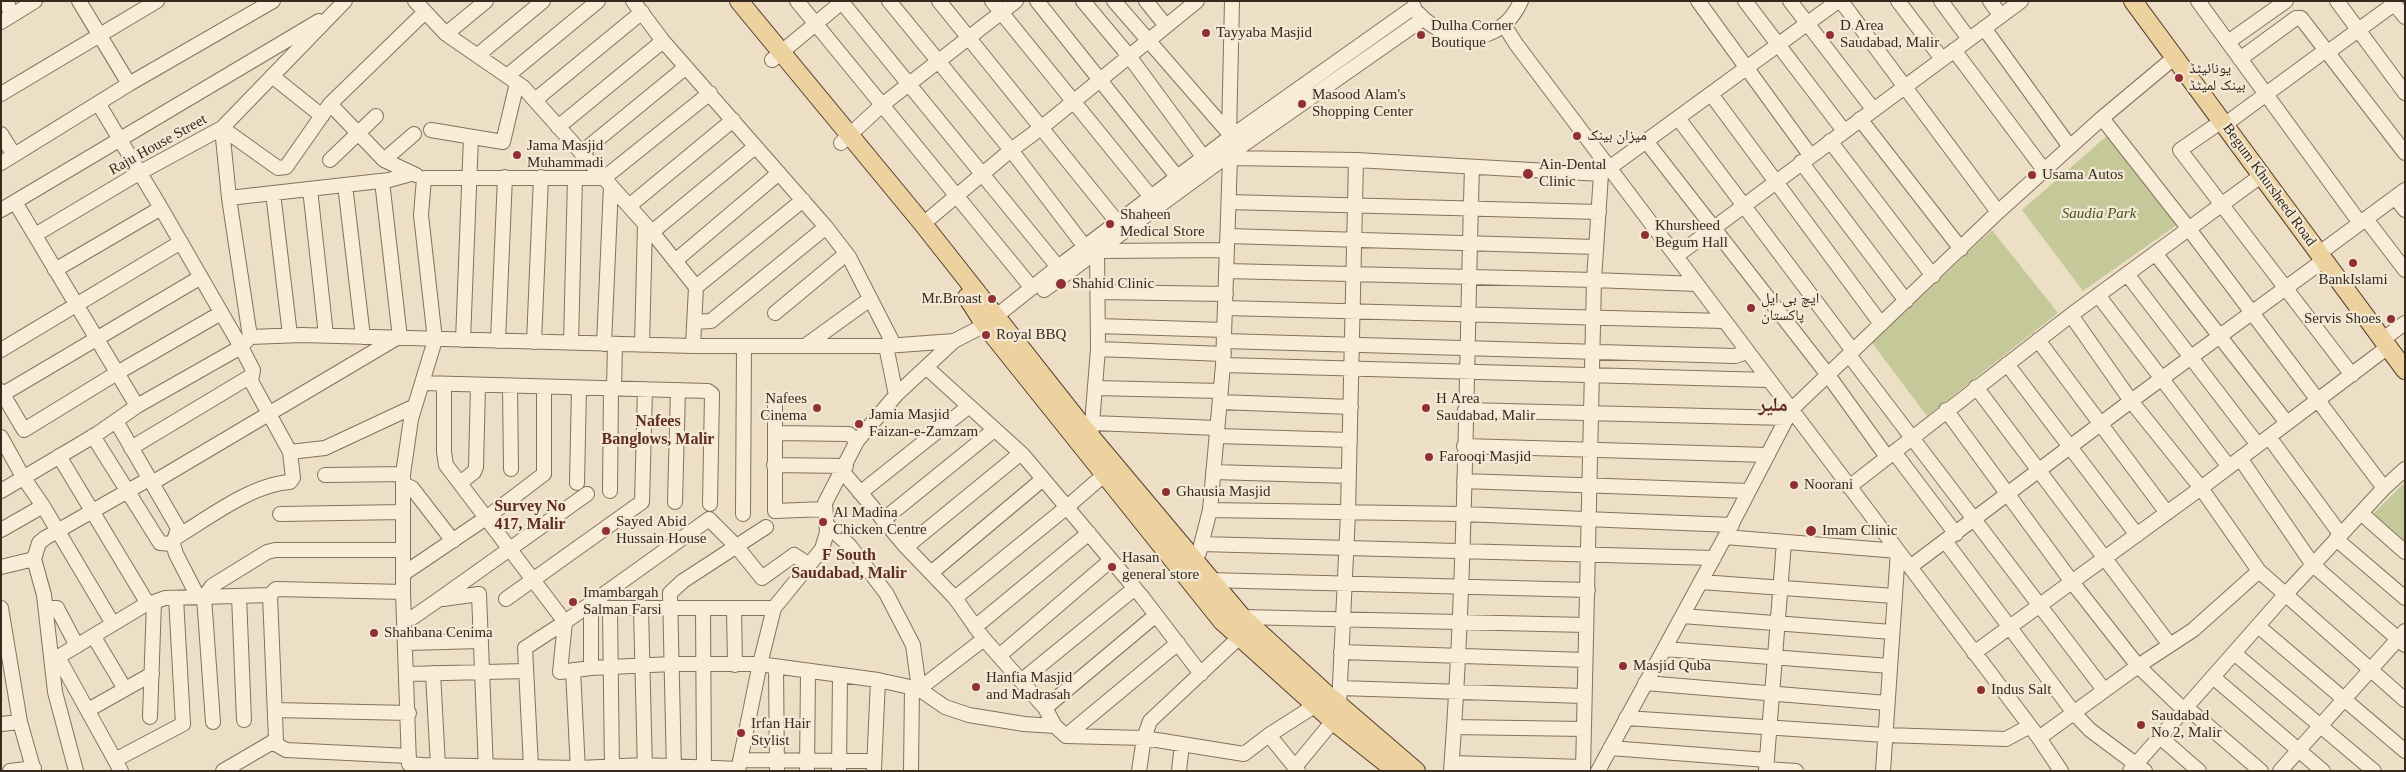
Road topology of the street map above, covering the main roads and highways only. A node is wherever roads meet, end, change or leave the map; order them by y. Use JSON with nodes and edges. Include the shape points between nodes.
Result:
{"nodes":[{"id":1,"x":724,"y":1,"type":"edge"},
{"id":2,"x":739,"y":1,"type":"edge"},
{"id":3,"x":2133,"y":1,"type":"edge"},
{"id":4,"x":2142,"y":1,"type":"edge"},
{"id":5,"x":777,"y":56,"type":"junction"},
{"id":6,"x":2227,"y":121,"type":"junction"},
{"id":7,"x":846,"y":139,"type":"junction"},
{"id":8,"x":2325,"y":254,"type":"junction"},
{"id":9,"x":993,"y":324,"type":"junction"},
{"id":10,"x":2389,"y":341,"type":"junction"},
{"id":11,"x":2405,"y":355,"type":"edge"},
{"id":12,"x":2405,"y":370,"type":"edge"},
{"id":13,"x":1110,"y":470,"type":"junction"},
{"id":14,"x":1244,"y":627,"type":"junction"},
{"id":15,"x":1337,"y":705,"type":"junction"},
{"id":16,"x":1389,"y":768,"type":"edge"},
{"id":17,"x":1416,"y":771,"type":"edge"}],
"edges":[{"from":1,"to":5,"type":"main road"},
{"from":2,"to":5,"type":"main road"},
{"from":3,"to":6,"type":"main road","name":"Begum Khursheed Road"},
{"from":4,"to":6,"type":"main road","name":"Begum Khursheed Road"},
{"from":5,"to":7,"type":"main road"},
{"from":6,"to":8,"type":"main road","name":"Begum Khursheed Road"},
{"from":6,"to":8,"type":"main road","name":"Begum Khursheed Road","via":[[2262,175]]},
{"from":7,"to":9,"type":"main road","via":[[961,288]]},
{"from":7,"to":9,"type":"main road","via":[[923,224]]},
{"from":8,"to":10,"type":"main road","name":"Begum Khursheed Road"},
{"from":9,"to":13,"type":"main road"},
{"from":9,"to":13,"type":"main road","via":[[1092,430]]},
{"from":10,"to":11,"type":"main road","name":"Begum Khursheed Road"},
{"from":10,"to":12,"type":"main road","name":"Begum Khursheed Road"},
{"from":13,"to":14,"type":"main road","via":[[1196,562]]},
{"from":13,"to":14,"type":"main road","via":[[1222,621]]},
{"from":14,"to":15,"type":"main road"},
{"from":14,"to":15,"type":"main road","via":[[1316,705]]},
{"from":15,"to":16,"type":"main road"},
{"from":15,"to":17,"type":"main road"}]}
